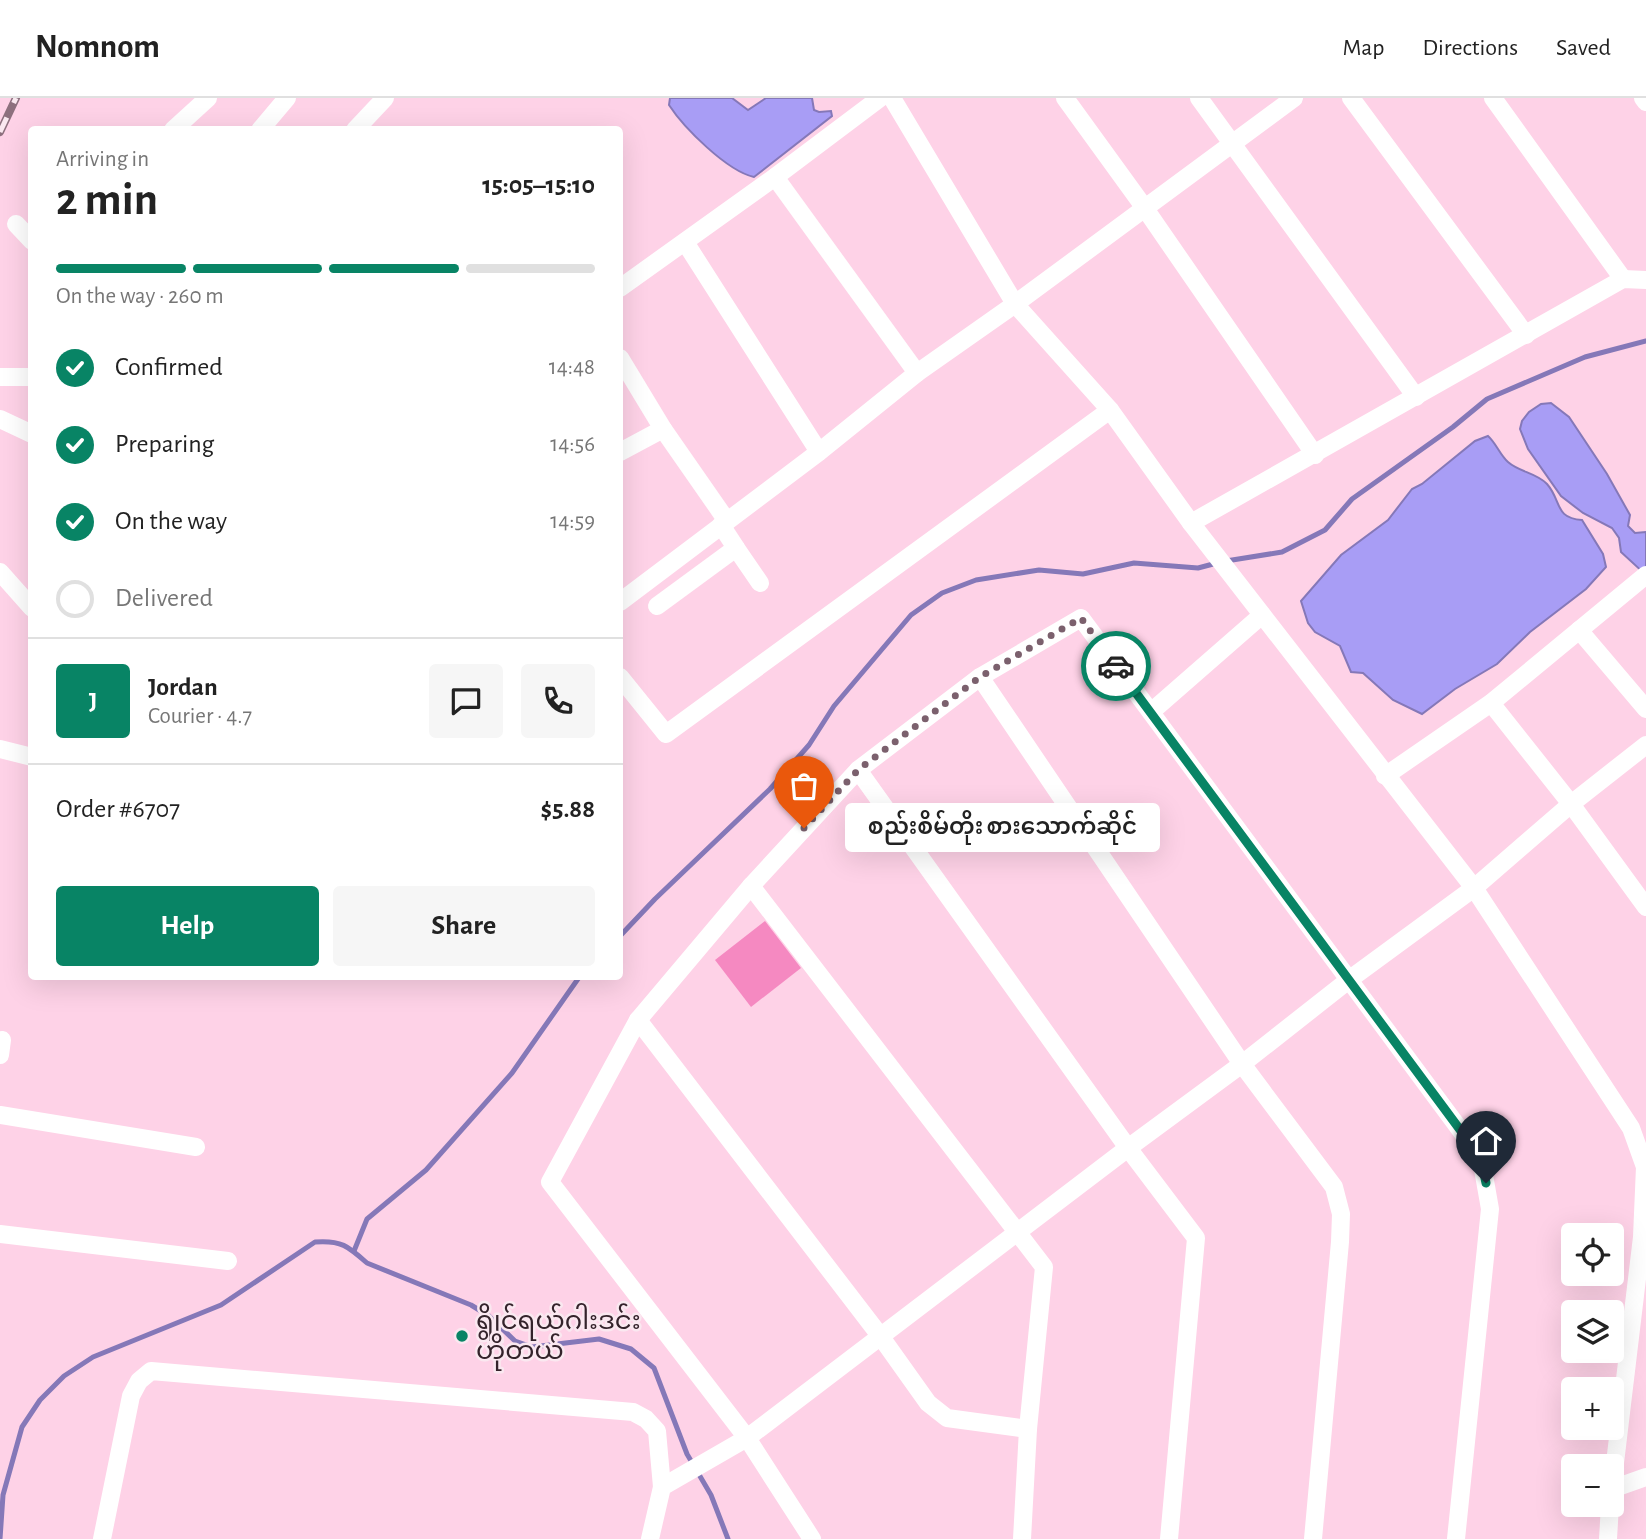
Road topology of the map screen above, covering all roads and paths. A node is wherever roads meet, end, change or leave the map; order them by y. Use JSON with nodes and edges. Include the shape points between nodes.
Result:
{"nodes":[{"id":1,"x":208,"y":98,"type":"edge"},
{"id":2,"x":287,"y":98,"type":"edge"},
{"id":3,"x":385,"y":98,"type":"edge"},
{"id":4,"x":880,"y":98,"type":"edge"},
{"id":5,"x":891,"y":98,"type":"edge"},
{"id":6,"x":1065,"y":98,"type":"edge"},
{"id":7,"x":1199,"y":98,"type":"edge"},
{"id":8,"x":1294,"y":98,"type":"edge"},
{"id":9,"x":1350,"y":98,"type":"edge"},
{"id":10,"x":1493,"y":98,"type":"edge"},
{"id":11,"x":177,"y":126,"type":"edge"},
{"id":12,"x":263,"y":126,"type":"edge"},
{"id":13,"x":359,"y":126,"type":"edge"},
{"id":14,"x":1231,"y":143,"type":"junction"},
{"id":15,"x":775,"y":177,"type":"junction"},
{"id":16,"x":1144,"y":207,"type":"junction"},
{"id":17,"x":16,"y":224,"type":"dead end"},
{"id":18,"x":28,"y":237,"type":"edge"},
{"id":19,"x":685,"y":242,"type":"junction"},
{"id":20,"x":1623,"y":279,"type":"junction"},
{"id":21,"x":1646,"y":280,"type":"edge"},
{"id":22,"x":623,"y":286,"type":"edge"},
{"id":23,"x":1015,"y":304,"type":"junction"},
{"id":24,"x":1526,"y":335,"type":"junction"},
{"id":25,"x":623,"y":363,"type":"edge"},
{"id":26,"x":916,"y":373,"type":"junction"},
{"id":27,"x":0,"y":377,"type":"edge"},
{"id":28,"x":28,"y":377,"type":"edge"},
{"id":29,"x":1416,"y":397,"type":"junction"},
{"id":30,"x":1110,"y":410,"type":"junction"},
{"id":31,"x":0,"y":419,"type":"edge"},
{"id":32,"x":663,"y":429,"type":"junction"},
{"id":33,"x":28,"y":432,"type":"edge"},
{"id":34,"x":623,"y":450,"type":"edge"},
{"id":35,"x":819,"y":452,"type":"junction"},
{"id":36,"x":1315,"y":455,"type":"junction"},
{"id":37,"x":724,"y":523,"type":"junction"},
{"id":38,"x":1191,"y":523,"type":"junction"},
{"id":39,"x":736,"y":548,"type":"junction"},
{"id":40,"x":0,"y":572,"type":"edge"},
{"id":41,"x":1646,"y":575,"type":"edge"},
{"id":42,"x":760,"y":583,"type":"dead end"},
{"id":43,"x":623,"y":599,"type":"edge"},
{"id":44,"x":28,"y":604,"type":"edge"},
{"id":45,"x":657,"y":606,"type":"dead end"},
{"id":46,"x":1262,"y":615,"type":"junction"},
{"id":47,"x":1579,"y":630,"type":"junction"},
{"id":48,"x":980,"y":677,"type":"junction"},
{"id":49,"x":623,"y":681,"type":"edge"},
{"id":50,"x":1491,"y":703,"type":"junction"},
{"id":51,"x":1646,"y":709,"type":"edge"},
{"id":52,"x":1151,"y":712,"type":"junction"},
{"id":53,"x":1646,"y":745,"type":"edge"},
{"id":54,"x":0,"y":749,"type":"edge"},
{"id":55,"x":28,"y":756,"type":"edge"},
{"id":56,"x":858,"y":770,"type":"junction"},
{"id":57,"x":1385,"y":776,"type":"junction"},
{"id":58,"x":1571,"y":804,"type":"junction"},
{"id":59,"x":751,"y":887,"type":"junction"},
{"id":60,"x":1475,"y":888,"type":"junction"},
{"id":61,"x":1646,"y":907,"type":"edge"},
{"id":62,"x":1350,"y":979,"type":"junction"},
{"id":63,"x":638,"y":1020,"type":"junction"},
{"id":64,"x":1241,"y":1065,"type":"junction"},
{"id":65,"x":0,"y":1115,"type":"edge"},
{"id":66,"x":196,"y":1147,"type":"dead end"},
{"id":67,"x":1128,"y":1148,"type":"junction"},
{"id":68,"x":1019,"y":1233,"type":"junction"},
{"id":69,"x":0,"y":1234,"type":"edge"},
{"id":70,"x":1644,"y":1236,"type":"edge"},
{"id":71,"x":228,"y":1261,"type":"dead end"},
{"id":72,"x":881,"y":1337,"type":"junction"},
{"id":73,"x":1028,"y":1429,"type":"junction"},
{"id":74,"x":747,"y":1438,"type":"junction"},
{"id":75,"x":1616,"y":1454,"type":"edge"},
{"id":76,"x":1646,"y":1477,"type":"edge"},
{"id":77,"x":1624,"y":1485,"type":"edge"},
{"id":78,"x":662,"y":1487,"type":"junction"},
{"id":79,"x":1609,"y":1517,"type":"edge"},
{"id":80,"x":102,"y":1539,"type":"edge"},
{"id":81,"x":650,"y":1539,"type":"edge"},
{"id":82,"x":812,"y":1539,"type":"edge"},
{"id":83,"x":1023,"y":1539,"type":"edge"},
{"id":84,"x":1169,"y":1539,"type":"edge"},
{"id":85,"x":1312,"y":1539,"type":"edge"},
{"id":86,"x":1456,"y":1539,"type":"edge"},
{"id":87,"x":1608,"y":1539,"type":"edge"}],
"edges":[{"from":1,"to":11,"type":"street"},
{"from":2,"to":12,"type":"street"},
{"from":3,"to":13,"type":"street"},
{"from":4,"to":15,"type":"street"},
{"from":5,"to":23,"type":"street"},
{"from":6,"to":16,"type":"street"},
{"from":7,"to":14,"type":"street"},
{"from":8,"to":14,"type":"street"},
{"from":9,"to":24,"type":"street"},
{"from":10,"to":20,"type":"street"},
{"from":14,"to":16,"type":"street"},
{"from":14,"to":29,"type":"street"},
{"from":15,"to":19,"type":"street"},
{"from":15,"to":26,"type":"street"},
{"from":16,"to":23,"type":"street"},
{"from":16,"to":36,"type":"street"},
{"from":17,"to":18,"type":"street"},
{"from":19,"to":22,"type":"street"},
{"from":19,"to":35,"type":"street"},
{"from":20,"to":21,"type":"street"},
{"from":20,"to":24,"type":"street"},
{"from":23,"to":26,"type":"street"},
{"from":23,"to":30,"type":"street"},
{"from":24,"to":29,"type":"street"},
{"from":25,"to":32,"type":"street"},
{"from":26,"to":35,"type":"street"},
{"from":27,"to":28,"type":"street"},
{"from":29,"to":36,"type":"street"},
{"from":30,"to":38,"type":"street"},
{"from":30,"to":49,"type":"street","via":[[666,734]]},
{"from":31,"to":33,"type":"street"},
{"from":32,"to":34,"type":"street"},
{"from":32,"to":37,"type":"street"},
{"from":35,"to":37,"type":"street"},
{"from":36,"to":38,"type":"street"},
{"from":37,"to":39,"type":"street"},
{"from":37,"to":43,"type":"street"},
{"from":38,"to":46,"type":"street"},
{"from":39,"to":42,"type":"street"},
{"from":39,"to":45,"type":"street"},
{"from":40,"to":44,"type":"street"},
{"from":41,"to":47,"type":"street"},
{"from":46,"to":52,"type":"street"},
{"from":46,"to":57,"type":"street"},
{"from":47,"to":50,"type":"street"},
{"from":47,"to":51,"type":"street"},
{"from":48,"to":52,"type":"street","via":[[1081,618]]},
{"from":48,"to":56,"type":"street"},
{"from":48,"to":64,"type":"street"},
{"from":50,"to":57,"type":"street"},
{"from":50,"to":58,"type":"street"},
{"from":52,"to":62,"type":"street"},
{"from":53,"to":58,"type":"street"},
{"from":54,"to":55,"type":"street"},
{"from":56,"to":59,"type":"street"},
{"from":56,"to":67,"type":"street"},
{"from":57,"to":60,"type":"street"},
{"from":58,"to":60,"type":"street"},
{"from":58,"to":61,"type":"street"},
{"from":59,"to":63,"type":"street"},
{"from":59,"to":68,"type":"street"},
{"from":60,"to":62,"type":"street"},
{"from":60,"to":70,"type":"street","via":[[1631,1129],[1645,1167]]},
{"from":62,"to":64,"type":"street"},
{"from":62,"to":86,"type":"street","via":[[1481,1158],[1490,1209]]},
{"from":63,"to":72,"type":"street"},
{"from":63,"to":74,"type":"street","via":[[550,1182]]},
{"from":64,"to":67,"type":"street"},
{"from":64,"to":85,"type":"street","via":[[1334,1187],[1341,1214]]},
{"from":65,"to":66,"type":"street"},
{"from":67,"to":68,"type":"street"},
{"from":67,"to":84,"type":"street","via":[[1196,1238]]},
{"from":68,"to":72,"type":"street"},
{"from":68,"to":73,"type":"street","via":[[1044,1267]]},
{"from":69,"to":71,"type":"street"},
{"from":70,"to":75,"type":"street"},
{"from":72,"to":73,"type":"street","via":[[928,1403],[947,1418]]},
{"from":72,"to":74,"type":"street"},
{"from":73,"to":83,"type":"street"},
{"from":74,"to":78,"type":"street"},
{"from":74,"to":82,"type":"street"},
{"from":76,"to":77,"type":"street"},
{"from":78,"to":80,"type":"street","via":[[657,1431],[633,1412],[151,1371],[131,1396]]},
{"from":78,"to":81,"type":"street"},
{"from":79,"to":87,"type":"street"}]}
